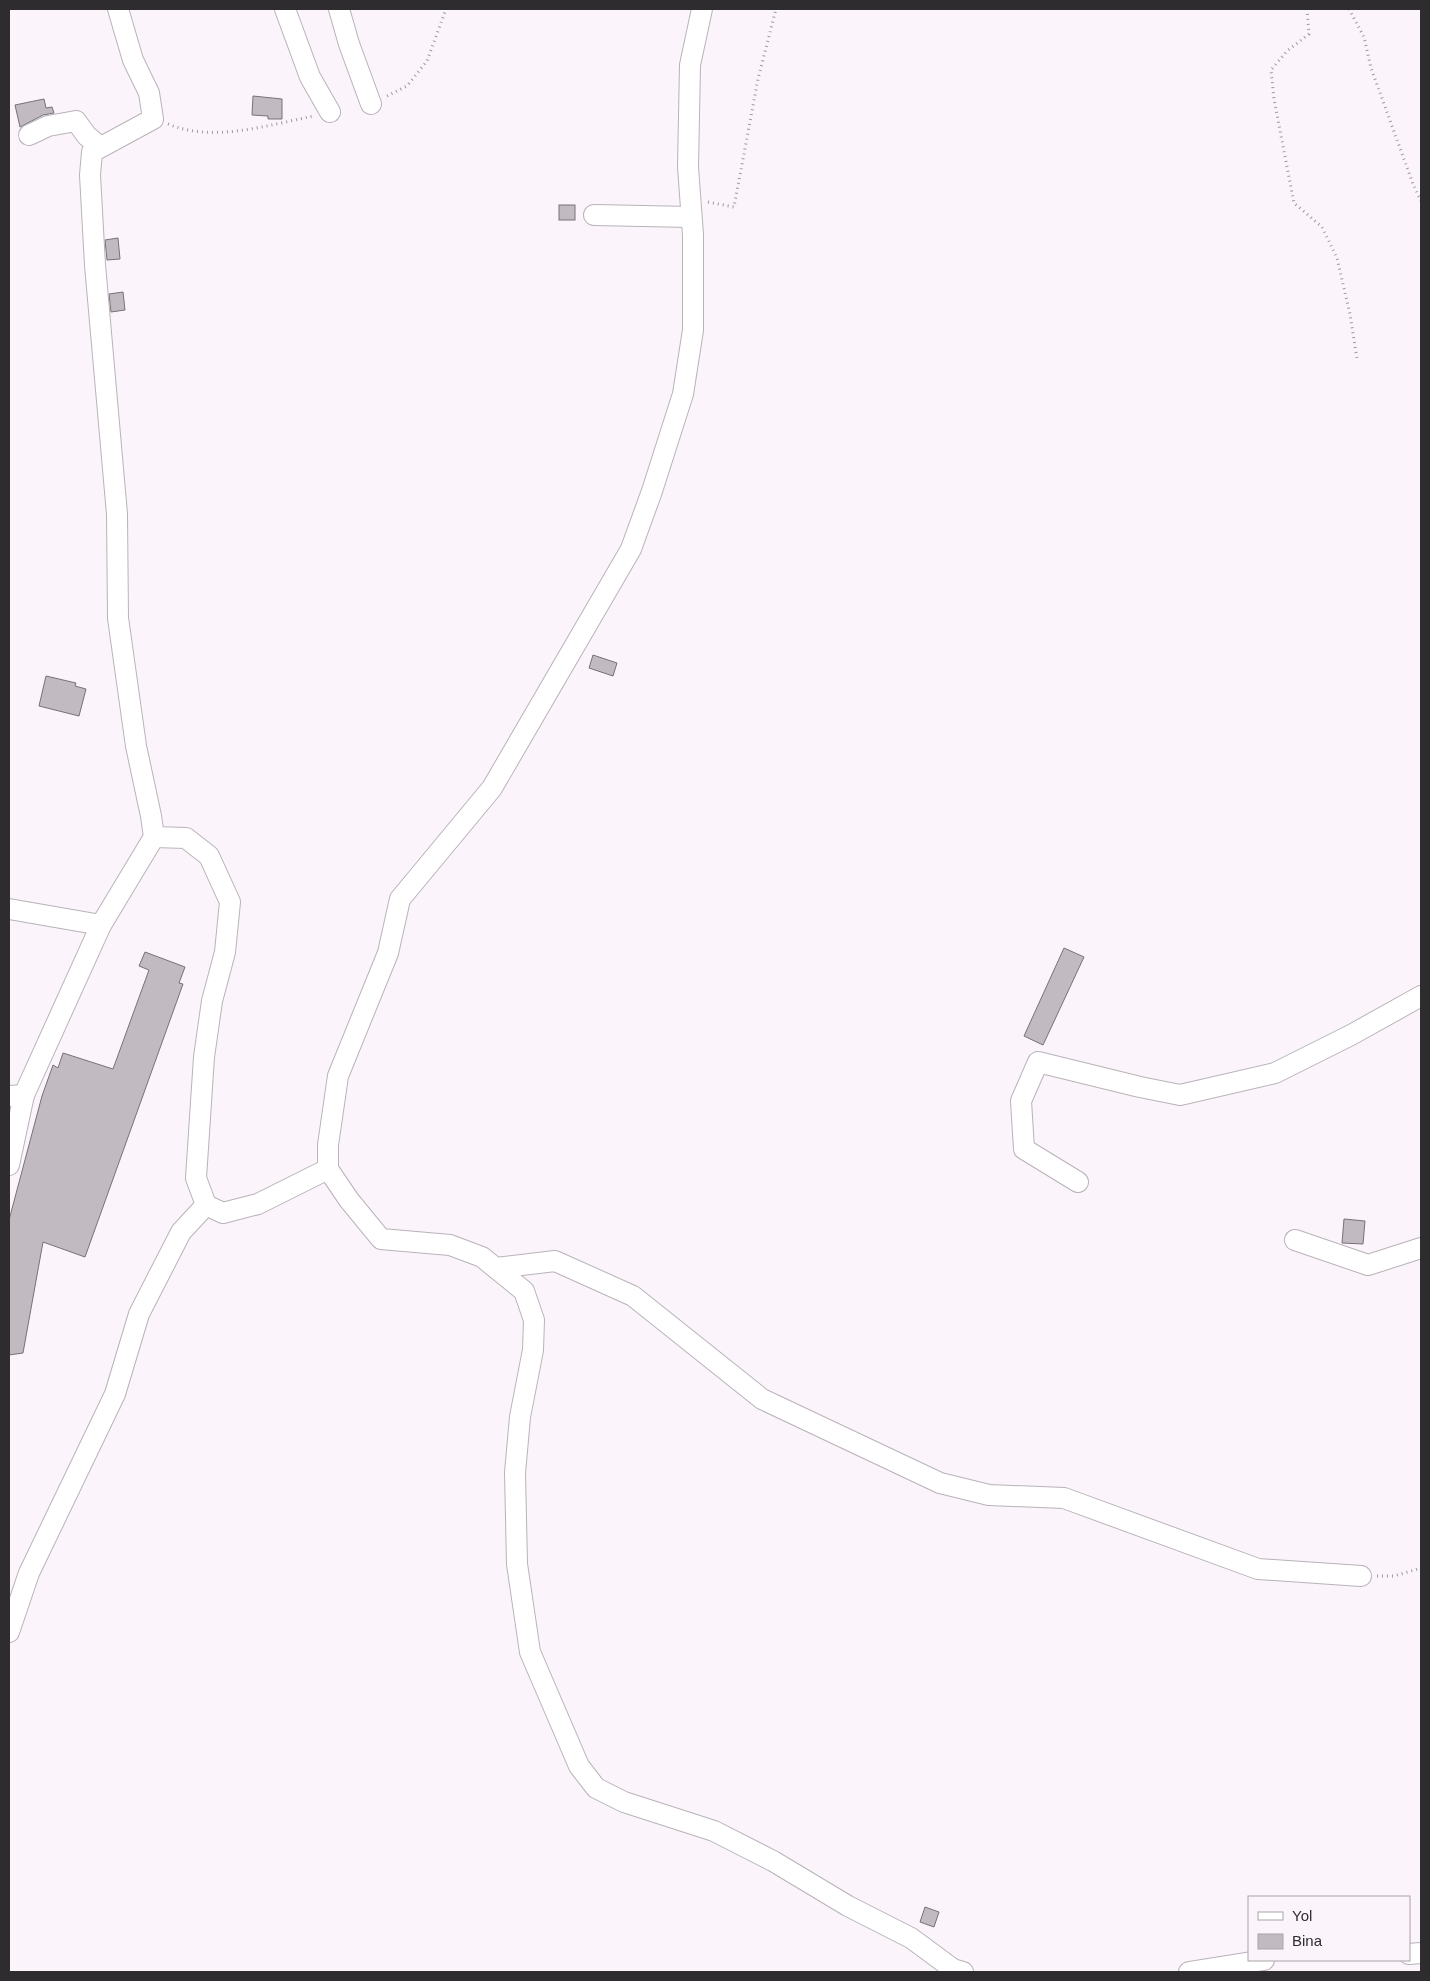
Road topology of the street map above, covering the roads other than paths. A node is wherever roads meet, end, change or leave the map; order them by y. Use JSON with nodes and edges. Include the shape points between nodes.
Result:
{"nodes":[{"id":1,"x":118,"y":9,"type":"edge"},
{"id":2,"x":285,"y":9,"type":"edge"},
{"id":3,"x":339,"y":9,"type":"edge"},
{"id":4,"x":702,"y":9,"type":"edge"},
{"id":5,"x":371,"y":104,"type":"dead end"},
{"id":6,"x":330,"y":112,"type":"dead end"},
{"id":7,"x":29,"y":135,"type":"dead end"},
{"id":8,"x":100,"y":147,"type":"junction"},
{"id":9,"x":691,"y":208,"type":"junction"},
{"id":10,"x":594,"y":215,"type":"dead end"},
{"id":11,"x":154,"y":837,"type":"junction"},
{"id":12,"x":9,"y":909,"type":"edge"},
{"id":13,"x":101,"y":925,"type":"junction"},
{"id":14,"x":1421,"y":996,"type":"edge"},
{"id":15,"x":16,"y":1095,"type":"edge"},
{"id":16,"x":9,"y":1165,"type":"edge"},
{"id":17,"x":328,"y":1169,"type":"junction"},
{"id":18,"x":1078,"y":1182,"type":"dead end"},
{"id":19,"x":206,"y":1205,"type":"junction"},
{"id":20,"x":1295,"y":1240,"type":"dead end"},
{"id":21,"x":1421,"y":1248,"type":"edge"},
{"id":22,"x":496,"y":1268,"type":"junction"},
{"id":23,"x":1361,"y":1576,"type":"road end"},
{"id":24,"x":9,"y":1632,"type":"edge"},
{"id":25,"x":1258,"y":1961,"type":"edge"},
{"id":26,"x":962,"y":1972,"type":"edge"},
{"id":27,"x":1189,"y":1972,"type":"edge"}],
"edges":[{"from":1,"to":8,"type":"street","via":[[133,60],[149,94],[153,118]]},
{"from":2,"to":6,"type":"street","via":[[310,78]]},
{"from":3,"to":5,"type":"street"},
{"from":4,"to":9,"type":"street","via":[[690,65],[688,167]]},
{"from":7,"to":8,"type":"street","via":[[48,126],[76,121]]},
{"from":8,"to":11,"type":"street","via":[[92,152],[90,175],[117,514],[118,618],[136,746]]},
{"from":9,"to":10,"type":"street"},
{"from":9,"to":17,"type":"street","via":[[693,330],[683,394],[631,550],[492,788],[400,899],[388,953],[338,1076],[328,1145]]},
{"from":11,"to":13,"type":"street"},
{"from":11,"to":19,"type":"street","via":[[186,838],[209,856],[230,902],[225,952],[212,1001],[204,1057],[196,1178]]},
{"from":12,"to":13,"type":"street"},
{"from":13,"to":15,"type":"street"},
{"from":14,"to":18,"type":"street","via":[[1275,1073],[1180,1095],[1038,1062],[1021,1101],[1024,1149]]},
{"from":15,"to":16,"type":"street"},
{"from":17,"to":19,"type":"street","via":[[258,1204],[224,1213]]},
{"from":17,"to":22,"type":"street","via":[[382,1239],[450,1245],[482,1257]]},
{"from":19,"to":24,"type":"street","via":[[181,1232],[139,1314],[115,1394],[29,1574]]},
{"from":20,"to":21,"type":"street","via":[[1368,1265]]},
{"from":22,"to":23,"type":"street","via":[[555,1261],[633,1296],[762,1399],[940,1483],[989,1495],[1064,1498],[1258,1569]]},
{"from":22,"to":26,"type":"street","via":[[524,1291],[534,1320],[533,1350],[520,1417],[515,1473],[517,1564],[530,1652],[578,1766],[596,1788],[624,1802],[714,1831],[773,1860],[848,1906],[910,1938]]},
{"from":25,"to":27,"type":"street"}]}
